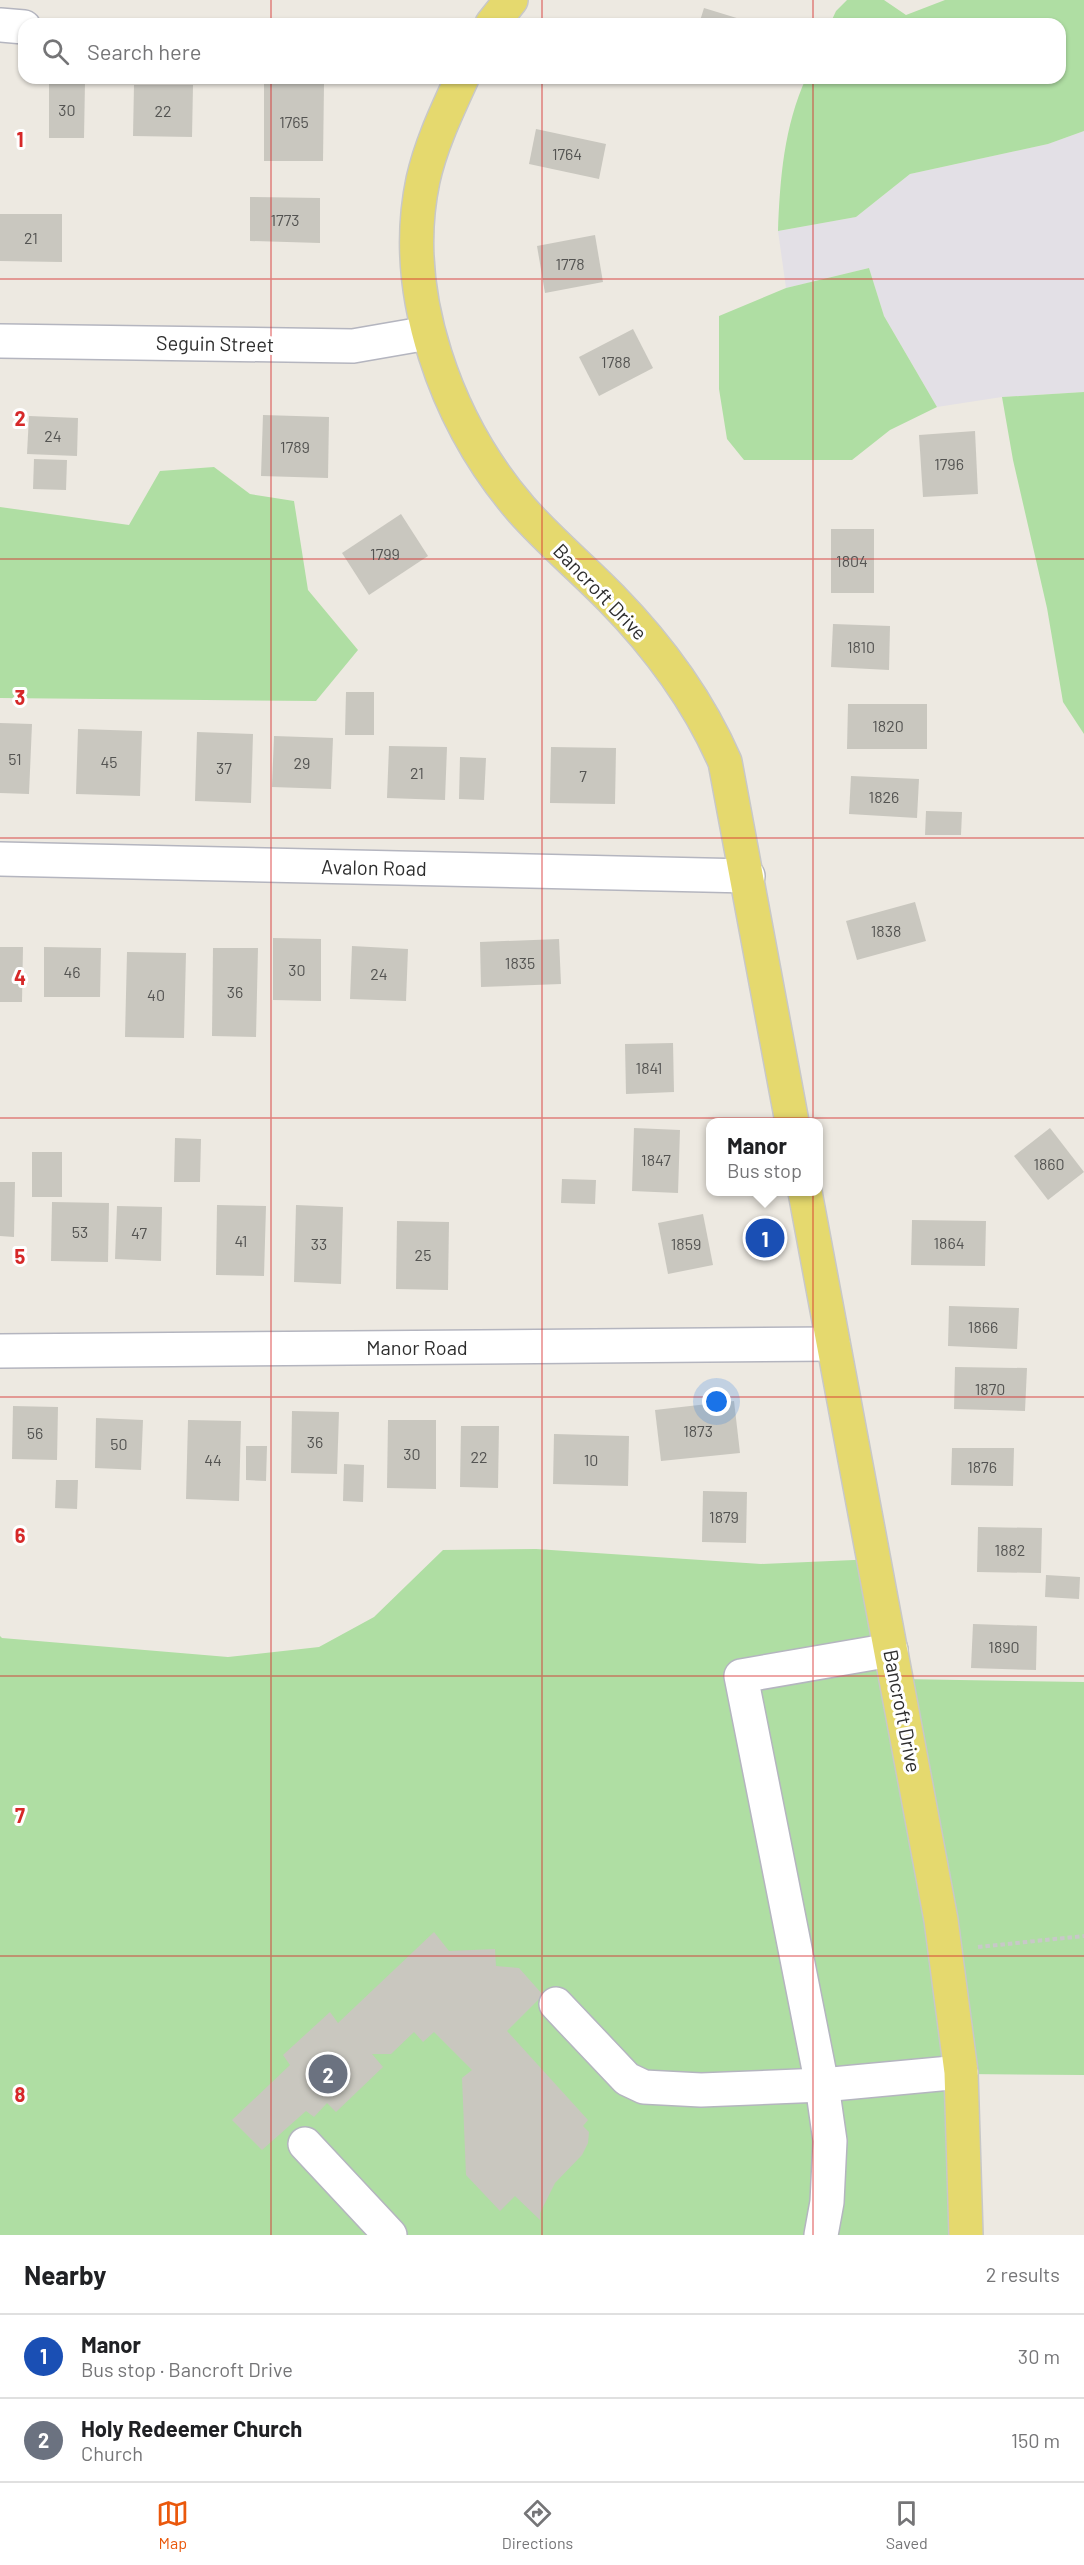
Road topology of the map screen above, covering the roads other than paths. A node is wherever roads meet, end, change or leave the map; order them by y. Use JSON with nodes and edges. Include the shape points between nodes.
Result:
{"nodes":[{"id":1,"x":511,"y":0,"type":"edge"},
{"id":2,"x":497,"y":18,"type":"edge"},
{"id":3,"x":0,"y":25,"type":"edge"},
{"id":4,"x":18,"y":26,"type":"edge"},
{"id":5,"x":459,"y":84,"type":"edge"},
{"id":6,"x":428,"y":333,"type":"junction"},
{"id":7,"x":0,"y":341,"type":"edge"},
{"id":8,"x":0,"y":858,"type":"edge"},
{"id":9,"x":748,"y":876,"type":"junction"},
{"id":10,"x":791,"y":1118,"type":"edge"},
{"id":11,"x":806,"y":1196,"type":"edge"},
{"id":12,"x":833,"y":1344,"type":"junction"},
{"id":13,"x":0,"y":1351,"type":"edge"},
{"id":14,"x":891,"y":1650,"type":"junction"},
{"id":15,"x":556,"y":2004,"type":"dead end"},
{"id":16,"x":961,"y":2072,"type":"junction"},
{"id":17,"x":822,"y":2085,"type":"junction"},
{"id":18,"x":305,"y":2144,"type":"dead end"},
{"id":19,"x":390,"y":2235,"type":"edge"},
{"id":20,"x":821,"y":2235,"type":"edge"},
{"id":21,"x":966,"y":2235,"type":"edge"}],
"edges":[{"from":1,"to":2,"type":"main road"},
{"from":3,"to":4,"type":"street"},
{"from":5,"to":6,"type":"main road","name":"Bancroft Drive","via":[[423,180],[419,278]]},
{"from":6,"to":7,"type":"street","name":"Seguin Street","via":[[353,345]]},
{"from":6,"to":9,"type":"main road","name":"Bancroft Drive","via":[[446,386],[492,474],[561,551],[612,599],[709,725],[725,762]]},
{"from":8,"to":9,"type":"street","name":"Avalon Road"},
{"from":9,"to":10,"type":"main road","name":"Bancroft Drive"},
{"from":11,"to":12,"type":"main road","name":"Bancroft Drive"},
{"from":12,"to":13,"type":"street","name":"Manor Road"},
{"from":12,"to":14,"type":"main road","name":"Bancroft Drive"},
{"from":14,"to":16,"type":"main road","name":"Bancroft Drive","via":[[945,1947]]},
{"from":14,"to":17,"type":"street","via":[[741,1676]]},
{"from":15,"to":17,"type":"street","via":[[627,2079],[644,2087],[701,2091]]},
{"from":16,"to":17,"type":"street"},
{"from":16,"to":21,"type":"main road","name":"Bancroft Drive"},
{"from":17,"to":20,"type":"street","via":[[830,2141]]},
{"from":18,"to":19,"type":"street"}]}
